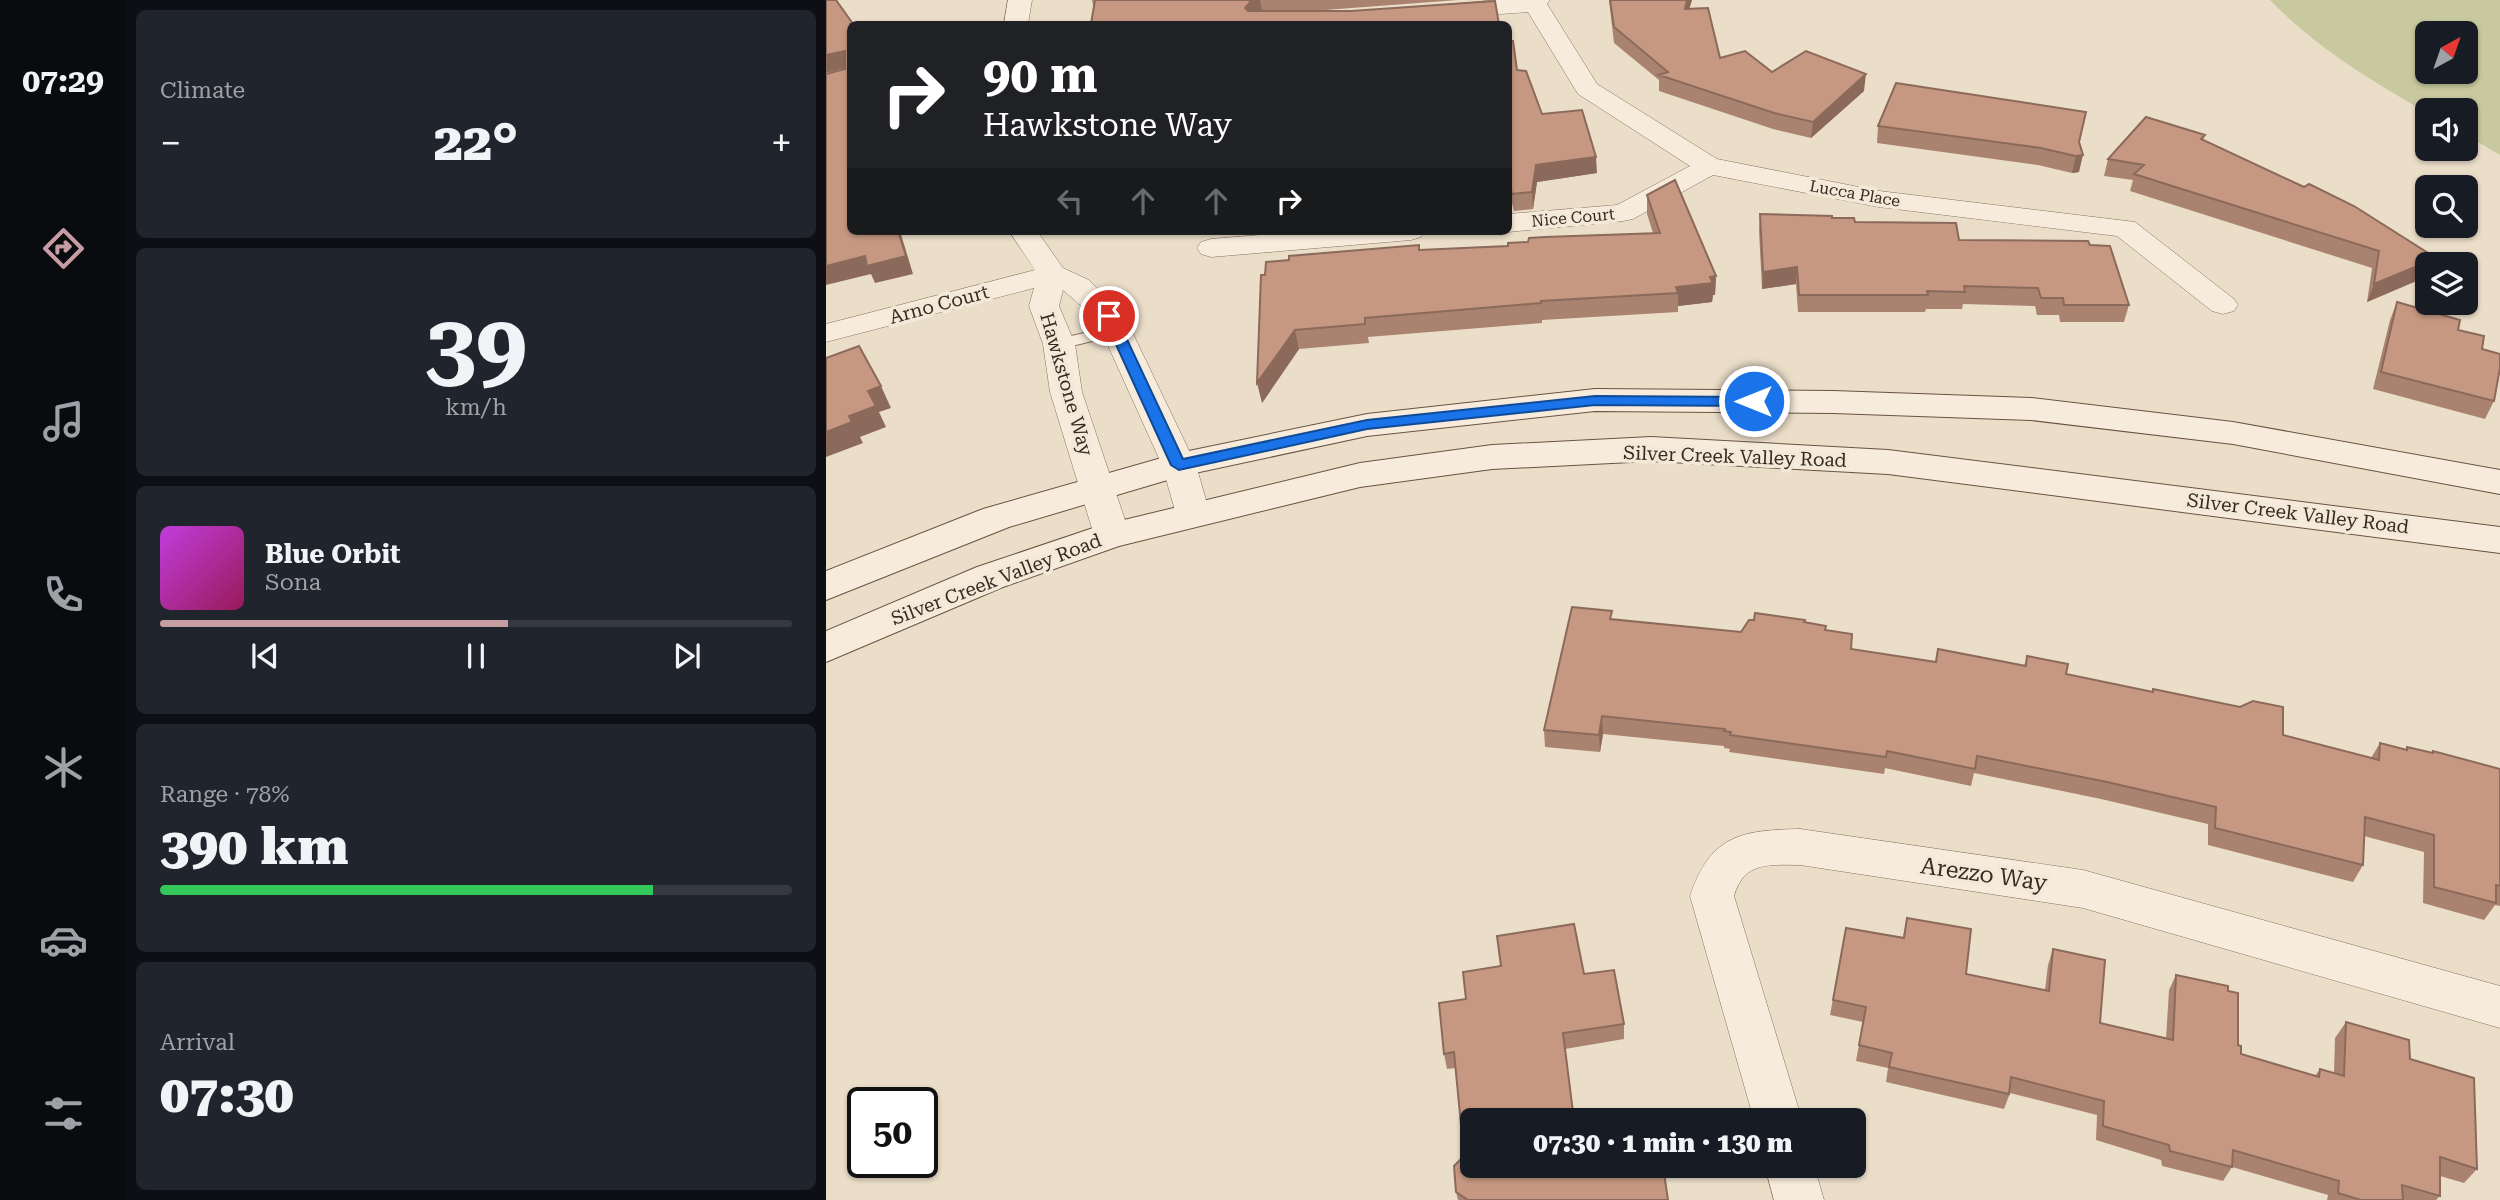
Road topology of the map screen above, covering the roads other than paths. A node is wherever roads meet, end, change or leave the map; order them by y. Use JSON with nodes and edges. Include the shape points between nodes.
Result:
{"nodes":[{"id":1,"x":1020,"y":0,"type":"edge"},
{"id":2,"x":1537,"y":2,"type":"edge"},
{"id":3,"x":1426,"y":12,"type":"edge"},
{"id":4,"x":1016,"y":21,"type":"edge"},
{"id":5,"x":1709,"y":166,"type":"junction"},
{"id":6,"x":1512,"y":223,"type":"edge"},
{"id":7,"x":1026,"y":235,"type":"edge"},
{"id":8,"x":1364,"y":235,"type":"edge"},
{"id":9,"x":1210,"y":248,"type":"dead end"},
{"id":10,"x":1053,"y":274,"type":"junction"},
{"id":11,"x":2223,"y":305,"type":"dead end"},
{"id":12,"x":1116,"y":331,"type":"junction"},
{"id":13,"x":826,"y":333,"type":"edge"},
{"id":14,"x":1059,"y":344,"type":"junction"},
{"id":15,"x":1179,"y":465,"type":"junction"},
{"id":16,"x":2500,"y":482,"type":"edge"},
{"id":17,"x":1096,"y":487,"type":"junction"},
{"id":18,"x":1193,"y":514,"type":"junction"},
{"id":19,"x":1112,"y":535,"type":"junction"},
{"id":20,"x":2500,"y":540,"type":"edge"},
{"id":21,"x":826,"y":586,"type":"edge"},
{"id":22,"x":826,"y":647,"type":"edge"},
{"id":23,"x":2500,"y":1007,"type":"edge"},
{"id":24,"x":1774,"y":1108,"type":"edge"},
{"id":25,"x":1793,"y":1178,"type":"edge"},
{"id":26,"x":1799,"y":1200,"type":"edge"}],
"edges":[{"from":1,"to":4,"type":"street"},
{"from":2,"to":3,"type":"street"},
{"from":2,"to":5,"type":"street","name":"Lucca Place","via":[[1587,89]]},
{"from":5,"to":6,"type":"street","name":"Nice Court","via":[[1623,213]]},
{"from":5,"to":11,"type":"street","name":"Lucca Place","via":[[1879,199],[2125,228]]},
{"from":7,"to":10,"type":"street"},
{"from":8,"to":9,"type":"street"},
{"from":10,"to":12,"type":"street","via":[[1078,286],[1109,316]]},
{"from":10,"to":13,"type":"street","name":"Arno Court"},
{"from":10,"to":14,"type":"street","name":"Hawkstone Way","via":[[1044,306]]},
{"from":12,"to":14,"type":"lane"},
{"from":12,"to":15,"type":"street"},
{"from":14,"to":17,"type":"street","name":"Hawkstone Way","via":[[1066,392]]},
{"from":15,"to":16,"type":"main road","via":[[1367,425],[1595,400],[1833,402],[2031,409],[2179,426]]},
{"from":15,"to":17,"type":"main road"},
{"from":15,"to":18,"type":"street"},
{"from":17,"to":19,"type":"street","name":"Hawkstone Way"},
{"from":17,"to":21,"type":"main road","via":[[996,518]]},
{"from":18,"to":19,"type":"main road","name":"Silver Creek Valley Road"},
{"from":18,"to":20,"type":"main road","name":"Silver Creek Valley Road","via":[[1360,475],[1492,457],[1651,449],[1888,462]]},
{"from":19,"to":22,"type":"main road","name":"Silver Creek Valley Road","via":[[990,577]]},
{"from":23,"to":24,"type":"street","name":"Arezzo Way","via":[[2083,889],[1800,847],[1758,847],[1740,853],[1726,866],[1716,879],[1712,896]]},
{"from":25,"to":26,"type":"street"}]}
